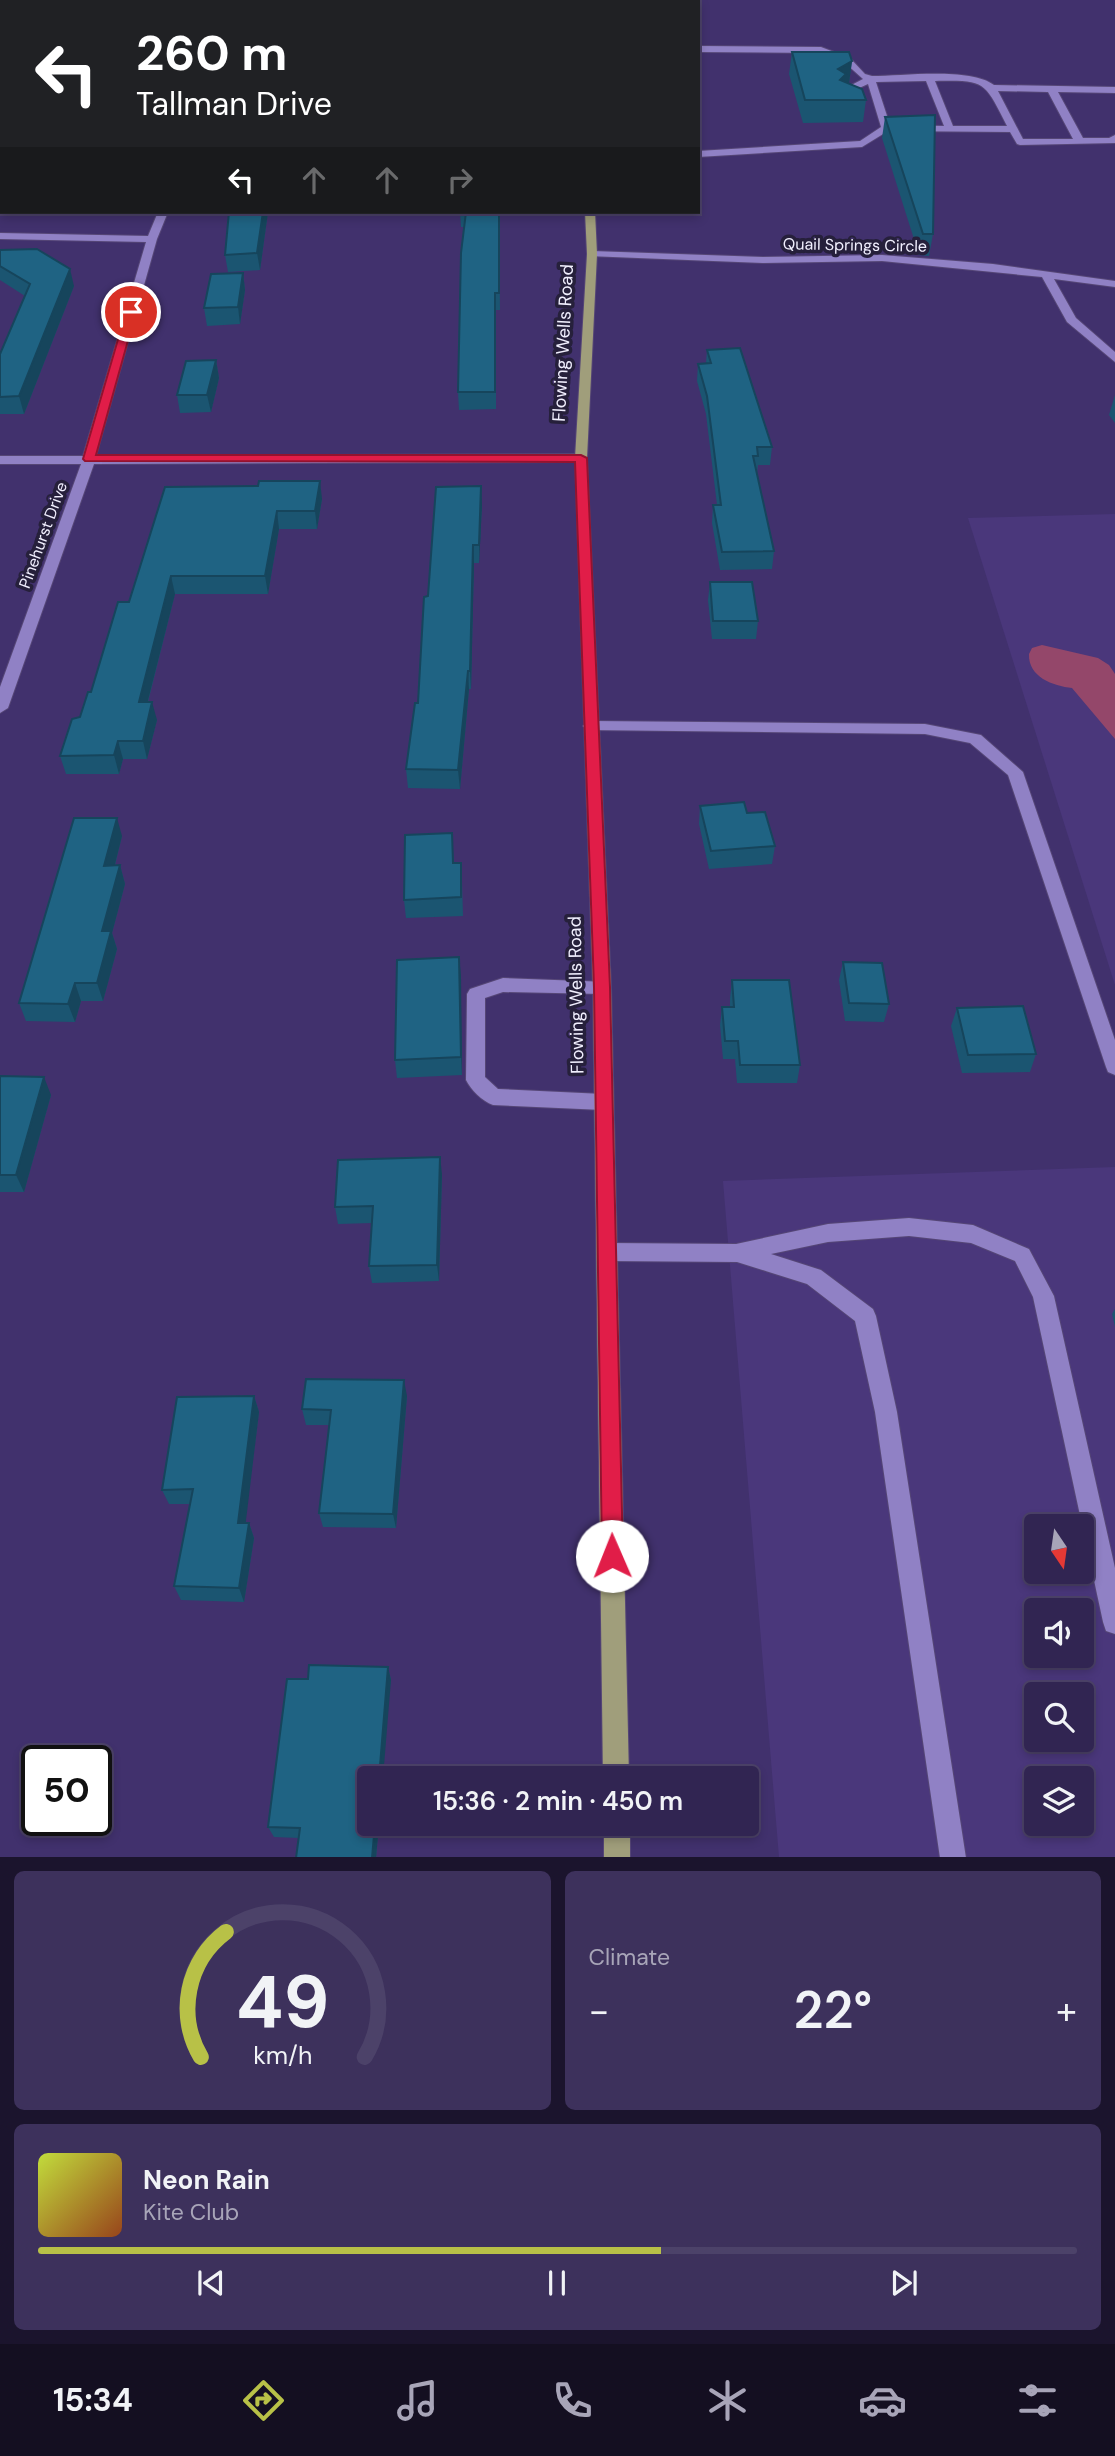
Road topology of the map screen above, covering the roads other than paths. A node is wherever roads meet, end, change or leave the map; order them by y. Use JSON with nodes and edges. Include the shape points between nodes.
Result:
{"nodes":[{"id":1,"x":700,"y":49,"type":"edge"},
{"id":2,"x":929,"y":78,"type":"junction"},
{"id":3,"x":871,"y":79,"type":"junction"},
{"id":4,"x":992,"y":88,"type":"junction"},
{"id":5,"x":1051,"y":88,"type":"junction"},
{"id":6,"x":1114,"y":89,"type":"edge"},
{"id":7,"x":843,"y":92,"type":"edge"},
{"id":8,"x":870,"y":110,"type":"dead end"},
{"id":9,"x":882,"y":115,"type":"junction"},
{"id":10,"x":886,"y":128,"type":"junction"},
{"id":11,"x":950,"y":129,"type":"junction"},
{"id":12,"x":1014,"y":129,"type":"junction"},
{"id":13,"x":1115,"y":138,"type":"edge"},
{"id":14,"x":1080,"y":142,"type":"junction"},
{"id":15,"x":700,"y":154,"type":"edge"},
{"id":16,"x":162,"y":214,"type":"edge"},
{"id":17,"x":590,"y":214,"type":"edge"},
{"id":18,"x":0,"y":236,"type":"edge"},
{"id":19,"x":152,"y":239,"type":"junction"},
{"id":20,"x":592,"y":254,"type":"junction"},
{"id":21,"x":1046,"y":274,"type":"junction"},
{"id":22,"x":1115,"y":284,"type":"edge"},
{"id":23,"x":1115,"y":358,"type":"edge"},
{"id":24,"x":581,"y":458,"type":"junction"},
{"id":25,"x":89,"y":459,"type":"junction"},
{"id":26,"x":0,"y":460,"type":"edge"},
{"id":27,"x":0,"y":708,"type":"edge"},
{"id":28,"x":591,"y":726,"type":"junction"},
{"id":29,"x":602,"y":987,"type":"junction"},
{"id":30,"x":1115,"y":1067,"type":"edge"},
{"id":31,"x":603,"y":1102,"type":"junction"},
{"id":32,"x":608,"y":1252,"type":"junction"},
{"id":33,"x":736,"y":1253,"type":"junction"},
{"id":34,"x":1115,"y":1622,"type":"edge"},
{"id":35,"x":616,"y":1766,"type":"edge"},
{"id":36,"x":617,"y":1836,"type":"edge"},
{"id":37,"x":617,"y":1857,"type":"edge"},
{"id":38,"x":953,"y":1857,"type":"edge"}],
"edges":[{"from":1,"to":3,"type":"street","via":[[821,50],[847,60]]},
{"from":2,"to":3,"type":"street"},
{"from":2,"to":4,"type":"street","via":[[983,81]]},
{"from":2,"to":11,"type":"street"},
{"from":3,"to":7,"type":"street"},
{"from":3,"to":9,"type":"street"},
{"from":4,"to":5,"type":"street"},
{"from":4,"to":12,"type":"street"},
{"from":5,"to":6,"type":"street"},
{"from":5,"to":14,"type":"street"},
{"from":8,"to":9,"type":"street"},
{"from":9,"to":10,"type":"street"},
{"from":10,"to":11,"type":"street"},
{"from":10,"to":15,"type":"street","via":[[862,144]]},
{"from":11,"to":12,"type":"street"},
{"from":12,"to":14,"type":"street","via":[[1020,142]]},
{"from":13,"to":14,"type":"street"},
{"from":16,"to":19,"type":"street","name":"Pinehurst Drive"},
{"from":17,"to":20,"type":"main road","name":"Flowing Wells Road"},
{"from":18,"to":19,"type":"street"},
{"from":19,"to":25,"type":"street","name":"Pinehurst Drive"},
{"from":20,"to":21,"type":"street","name":"Quail Springs Circle","via":[[763,260],[882,258]]},
{"from":20,"to":24,"type":"main road","name":"Flowing Wells Road"},
{"from":21,"to":22,"type":"street","name":"Quail Springs Circle"},
{"from":21,"to":23,"type":"street","via":[[1071,320]]},
{"from":24,"to":25,"type":"street"},
{"from":24,"to":28,"type":"main road","name":"Flowing Wells Road"},
{"from":25,"to":26,"type":"street"},
{"from":25,"to":27,"type":"street","name":"Pinehurst Drive"},
{"from":28,"to":29,"type":"main road","name":"Flowing Wells Road"},
{"from":28,"to":30,"type":"street","via":[[925,729],[975,739],[1015,772]]},
{"from":29,"to":31,"type":"main road","name":"Flowing Wells Road"},
{"from":29,"to":31,"type":"street","via":[[503,985],[476,994],[475,1080],[493,1097]]},
{"from":31,"to":32,"type":"main road","name":"Flowing Wells Road"},
{"from":32,"to":33,"type":"street"},
{"from":32,"to":35,"type":"main road","name":"Flowing Wells Road"},
{"from":33,"to":34,"type":"street","via":[[828,1233],[909,1227],[973,1234],[1022,1255],[1043,1296]]},
{"from":33,"to":38,"type":"street","via":[[814,1277],[865,1316],[886,1412]]},
{"from":36,"to":37,"type":"main road"}]}
